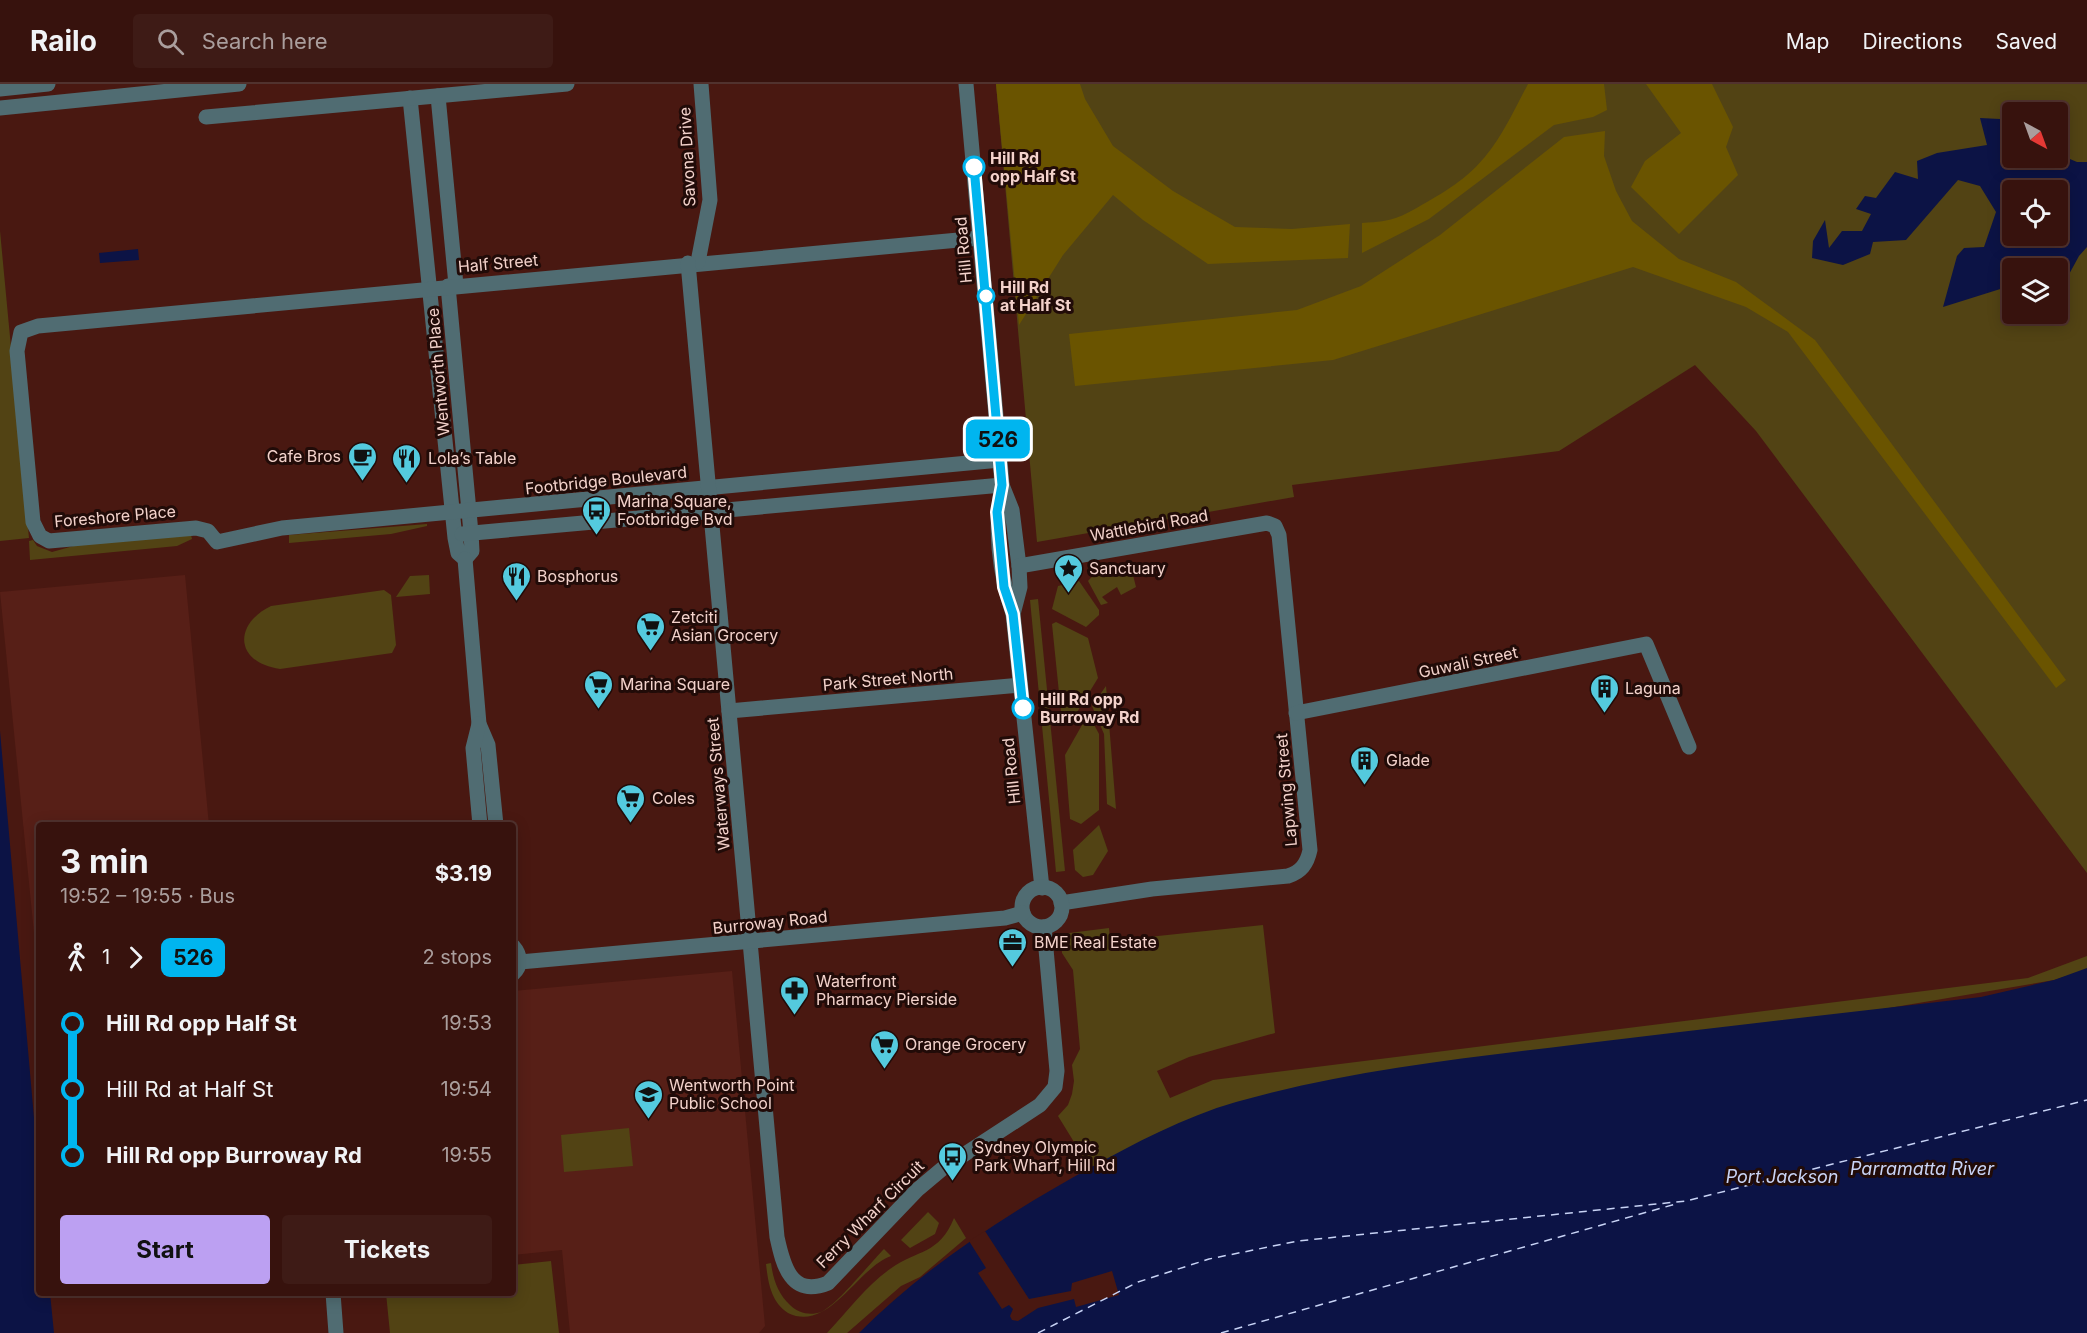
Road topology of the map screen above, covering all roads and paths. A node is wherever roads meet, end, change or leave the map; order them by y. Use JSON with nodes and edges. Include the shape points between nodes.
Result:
{"nodes":[{"id":1,"x":48,"y":84,"type":"edge"},
{"id":2,"x":239,"y":84,"type":"edge"},
{"id":3,"x":567,"y":84,"type":"edge"},
{"id":4,"x":700,"y":84,"type":"edge"},
{"id":5,"x":966,"y":84,"type":"edge"},
{"id":6,"x":199,"y":86,"type":"edge"},
{"id":7,"x":0,"y":89,"type":"edge"},
{"id":8,"x":438,"y":96,"type":"junction"},
{"id":9,"x":410,"y":98,"type":"junction"},
{"id":10,"x":0,"y":108,"type":"edge"},
{"id":11,"x":206,"y":117,"type":"dead end"},
{"id":12,"x":980,"y":238,"type":"junction"},
{"id":13,"x":693,"y":263,"type":"junction"},
{"id":14,"x":452,"y":286,"type":"junction"},
{"id":15,"x":430,"y":288,"type":"junction"},
{"id":16,"x":21,"y":332,"type":"joint"},
{"id":17,"x":1000,"y":460,"type":"junction"},
{"id":18,"x":1002,"y":485,"type":"junction"},
{"id":19,"x":708,"y":488,"type":"junction"},
{"id":20,"x":710,"y":511,"type":"junction"},
{"id":21,"x":469,"y":512,"type":"junction"},
{"id":22,"x":453,"y":513,"type":"junction"},
{"id":23,"x":471,"y":533,"type":"junction"},
{"id":24,"x":455,"y":534,"type":"junction"},
{"id":25,"x":1279,"y":535,"type":"joint"},
{"id":26,"x":217,"y":542,"type":"joint"},
{"id":27,"x":465,"y":559,"type":"junction"},
{"id":28,"x":1019,"y":566,"type":"junction"},
{"id":29,"x":1013,"y":614,"type":"junction"},
{"id":30,"x":1020,"y":685,"type":"junction"},
{"id":31,"x":729,"y":711,"type":"junction"},
{"id":32,"x":1296,"y":713,"type":"junction"},
{"id":33,"x":479,"y":724,"type":"junction"},
{"id":34,"x":1689,"y":747,"type":"dead end"},
{"id":35,"x":480,"y":822,"type":"edge"},
{"id":36,"x":496,"y":822,"type":"edge"},
{"id":37,"x":1042,"y":888,"type":"junction"},
{"id":38,"x":1061,"y":903,"type":"junction"},
{"id":39,"x":1023,"y":913,"type":"junction"},
{"id":40,"x":1044,"y":927,"type":"junction"},
{"id":41,"x":750,"y":942,"type":"junction"},
{"id":42,"x":516,"y":968,"type":"edge"},
{"id":43,"x":333,"y":1296,"type":"edge"},
{"id":44,"x":336,"y":1333,"type":"edge"}],
"edges":[{"from":1,"to":7,"type":"street"},
{"from":2,"to":6,"type":"street"},
{"from":3,"to":8,"type":"street"},
{"from":4,"to":13,"type":"street","name":"Savona Drive","via":[[710,200]]},
{"from":5,"to":12,"type":"street","name":"Hill Road"},
{"from":6,"to":10,"type":"street"},
{"from":8,"to":9,"type":"street"},
{"from":8,"to":14,"type":"street","name":"Wentworth Place"},
{"from":9,"to":11,"type":"street"},
{"from":9,"to":15,"type":"street","name":"Wentworth Place"},
{"from":12,"to":13,"type":"street","name":"Half Street"},
{"from":12,"to":17,"type":"street","name":"Hill Road"},
{"from":13,"to":14,"type":"street","name":"Half Street"},
{"from":13,"to":19,"type":"street","name":"Waterways Street"},
{"from":14,"to":15,"type":"street","name":"Half Street"},
{"from":14,"to":21,"type":"street","name":"Wentworth Place"},
{"from":15,"to":16,"type":"street","name":"Half Street","via":[[38,326]]},
{"from":15,"to":22,"type":"street","name":"Wentworth Place"},
{"from":16,"to":26,"type":"street","name":"Foreshore Place","via":[[17,345],[19,374],[33,522],[40,536],[54,541],[196,528],[208,531]]},
{"from":17,"to":18,"type":"street","name":"Hill Road"},
{"from":17,"to":19,"type":"street","name":"Footbridge Boulevard"},
{"from":18,"to":20,"type":"street"},
{"from":18,"to":28,"type":"street","name":"Hill Road","via":[[1012,510]]},
{"from":18,"to":29,"type":"street","name":"Hill Road","via":[[997,512],[1004,587]]},
{"from":19,"to":20,"type":"street","name":"Waterways Street"},
{"from":19,"to":21,"type":"street","name":"Footbridge Boulevard"},
{"from":20,"to":23,"type":"street"},
{"from":20,"to":31,"type":"street","name":"Waterways Street"},
{"from":21,"to":22,"type":"street","name":"Footbridge Boulevard"},
{"from":21,"to":23,"type":"street","name":"Wentworth Place"},
{"from":22,"to":24,"type":"street","name":"Wentworth Place"},
{"from":22,"to":26,"type":"street","name":"Footbridge Boulevard","via":[[282,528]]},
{"from":23,"to":24,"type":"street"},
{"from":23,"to":27,"type":"street","name":"Wentworth Place","via":[[472,551]]},
{"from":24,"to":27,"type":"street","name":"Wentworth Place","via":[[458,553]]},
{"from":25,"to":28,"type":"street","name":"Wattlebird Road","via":[[1275,526],[1267,523]]},
{"from":25,"to":32,"type":"street","name":"Lapwing Street"},
{"from":27,"to":33,"type":"street","name":"Wentworth Place"},
{"from":28,"to":29,"type":"street","name":"Hill Road","via":[[1020,587]]},
{"from":29,"to":30,"type":"street","name":"Hill Road"},
{"from":30,"to":31,"type":"street","name":"Park Street North"},
{"from":30,"to":37,"type":"street","name":"Hill Road"},
{"from":31,"to":41,"type":"street","name":"Waterways Street"},
{"from":32,"to":34,"type":"street","name":"Guwali Street","via":[[1646,644]]},
{"from":32,"to":38,"type":"street","name":"Lapwing Street","via":[[1310,850],[1300,871],[1288,876],[1152,889]]},
{"from":33,"to":35,"type":"street","name":"Wentworth Place","via":[[473,748]]},
{"from":33,"to":36,"type":"street","name":"Wentworth Place","via":[[488,745]]},
{"from":37,"to":38,"type":"street","via":[[1052,890]]},
{"from":37,"to":39,"type":"street","via":[[1028,893]]},
{"from":38,"to":40,"type":"street","via":[[1059,916]]},
{"from":39,"to":40,"type":"street","via":[[1031,924]]},
{"from":39,"to":41,"type":"street","name":"Burroway Road","via":[[1005,918]]},
{"from":40,"to":41,"type":"street","name":"Ferry Wharf Circuit","via":[[1057,1071],[1052,1094],[942,1169],[834,1278],[814,1287],[791,1278],[782,1261],[777,1237]]},
{"from":41,"to":42,"type":"street","name":"Burroway Road"},
{"from":43,"to":44,"type":"street"}]}
